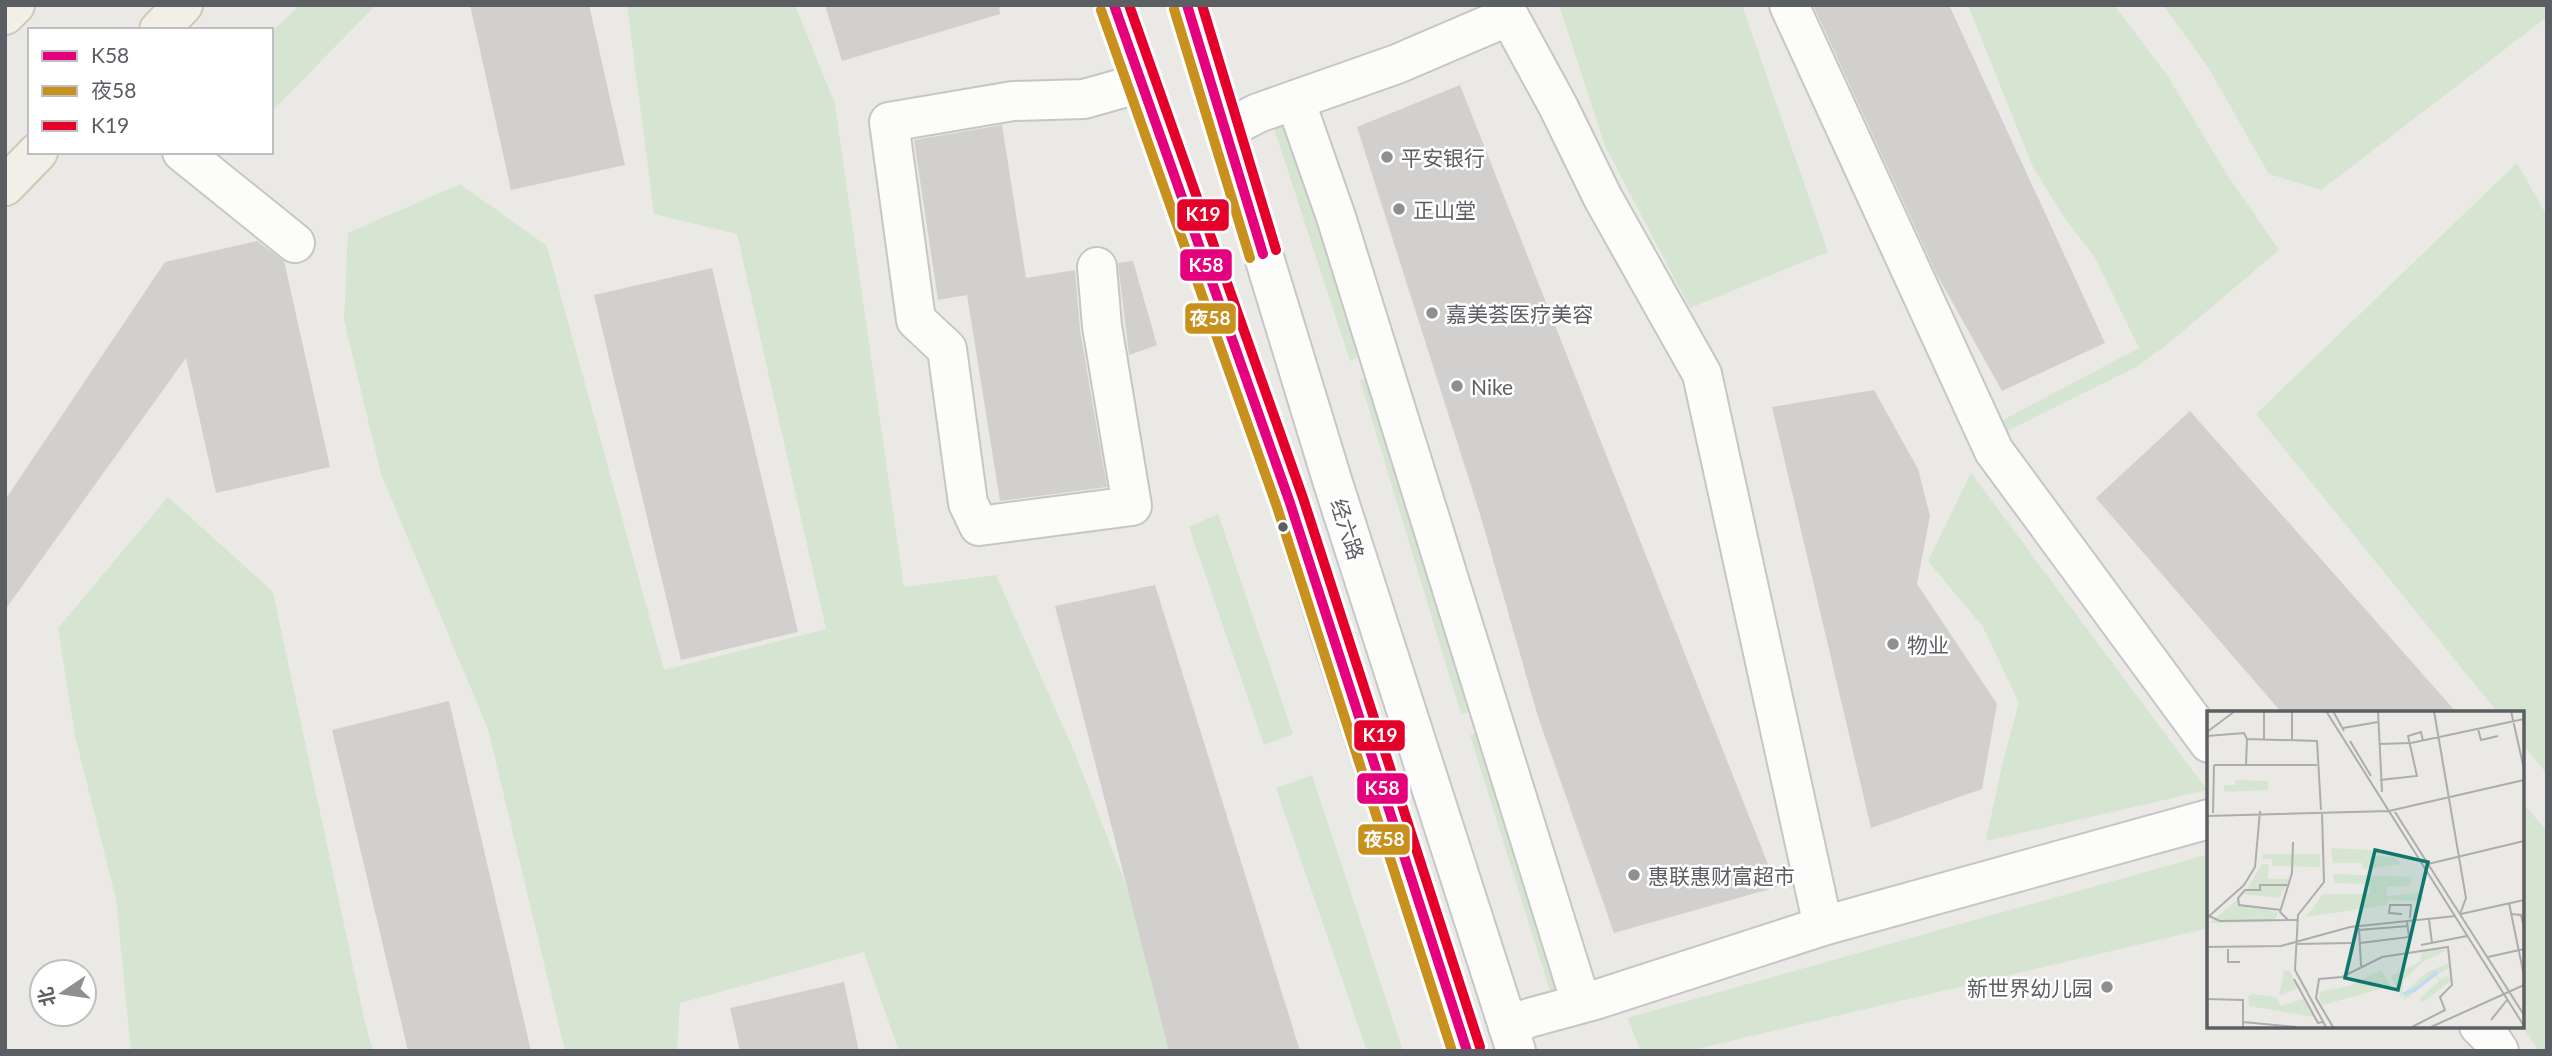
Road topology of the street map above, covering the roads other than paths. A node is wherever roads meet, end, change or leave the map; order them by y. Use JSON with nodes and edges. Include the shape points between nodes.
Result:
{"nodes":[{"id":1,"x":15,"y":5,"type":"edge"},
{"id":2,"x":183,"y":5,"type":"edge"},
{"id":3,"x":1114,"y":5,"type":"edge"},
{"id":4,"x":1187,"y":5,"type":"edge"},
{"id":5,"x":1789,"y":5,"type":"edge"},
{"id":6,"x":5,"y":15,"type":"edge"},
{"id":7,"x":161,"y":28,"type":"edge"},
{"id":8,"x":1141,"y":83,"type":"junction"},
{"id":9,"x":1295,"y":100,"type":"junction"},
{"id":10,"x":1225,"y":130,"type":"junction"},
{"id":11,"x":36,"y":154,"type":"edge"},
{"id":12,"x":184,"y":154,"type":"edge"},
{"id":13,"x":5,"y":186,"type":"edge"},
{"id":14,"x":295,"y":243,"type":"dead end"},
{"id":15,"x":1097,"y":267,"type":"dead end"},
{"id":16,"x":2207,"y":740,"type":"edge"},
{"id":17,"x":2207,"y":820,"type":"edge"},
{"id":18,"x":1823,"y":926,"type":"junction"},
{"id":19,"x":1581,"y":1003,"type":"junction"},
{"id":20,"x":2481,"y":1028,"type":"edge"},
{"id":21,"x":1512,"y":1039,"type":"edge"},
{"id":22,"x":1467,"y":1051,"type":"edge"},
{"id":23,"x":2498,"y":1051,"type":"edge"}],
"edges":[{"from":1,"to":6,"type":"main road"},
{"from":2,"to":7,"type":"main road"},
{"from":3,"to":8,"type":"street"},
{"from":4,"to":10,"type":"street","name":"经六路"},
{"from":5,"to":16,"type":"street","via":[[1994,451]]},
{"from":8,"to":15,"type":"street","via":[[1084,99],[1013,101],[889,122],[915,320],[947,349],[968,503],[979,526],[1132,506],[1102,326]]},
{"from":8,"to":22,"type":"street","via":[[1290,503]]},
{"from":9,"to":10,"type":"street"},
{"from":9,"to":18,"type":"street","via":[[1397,64],[1509,16],[1609,211],[1702,374]]},
{"from":9,"to":19,"type":"street","via":[[1336,217]]},
{"from":10,"to":21,"type":"street","name":"经六路"},
{"from":11,"to":13,"type":"main road"},
{"from":12,"to":14,"type":"street"},
{"from":17,"to":18,"type":"street"},
{"from":18,"to":19,"type":"street"},
{"from":19,"to":21,"type":"street","via":[[1529,1018]]},
{"from":20,"to":23,"type":"street"}]}
